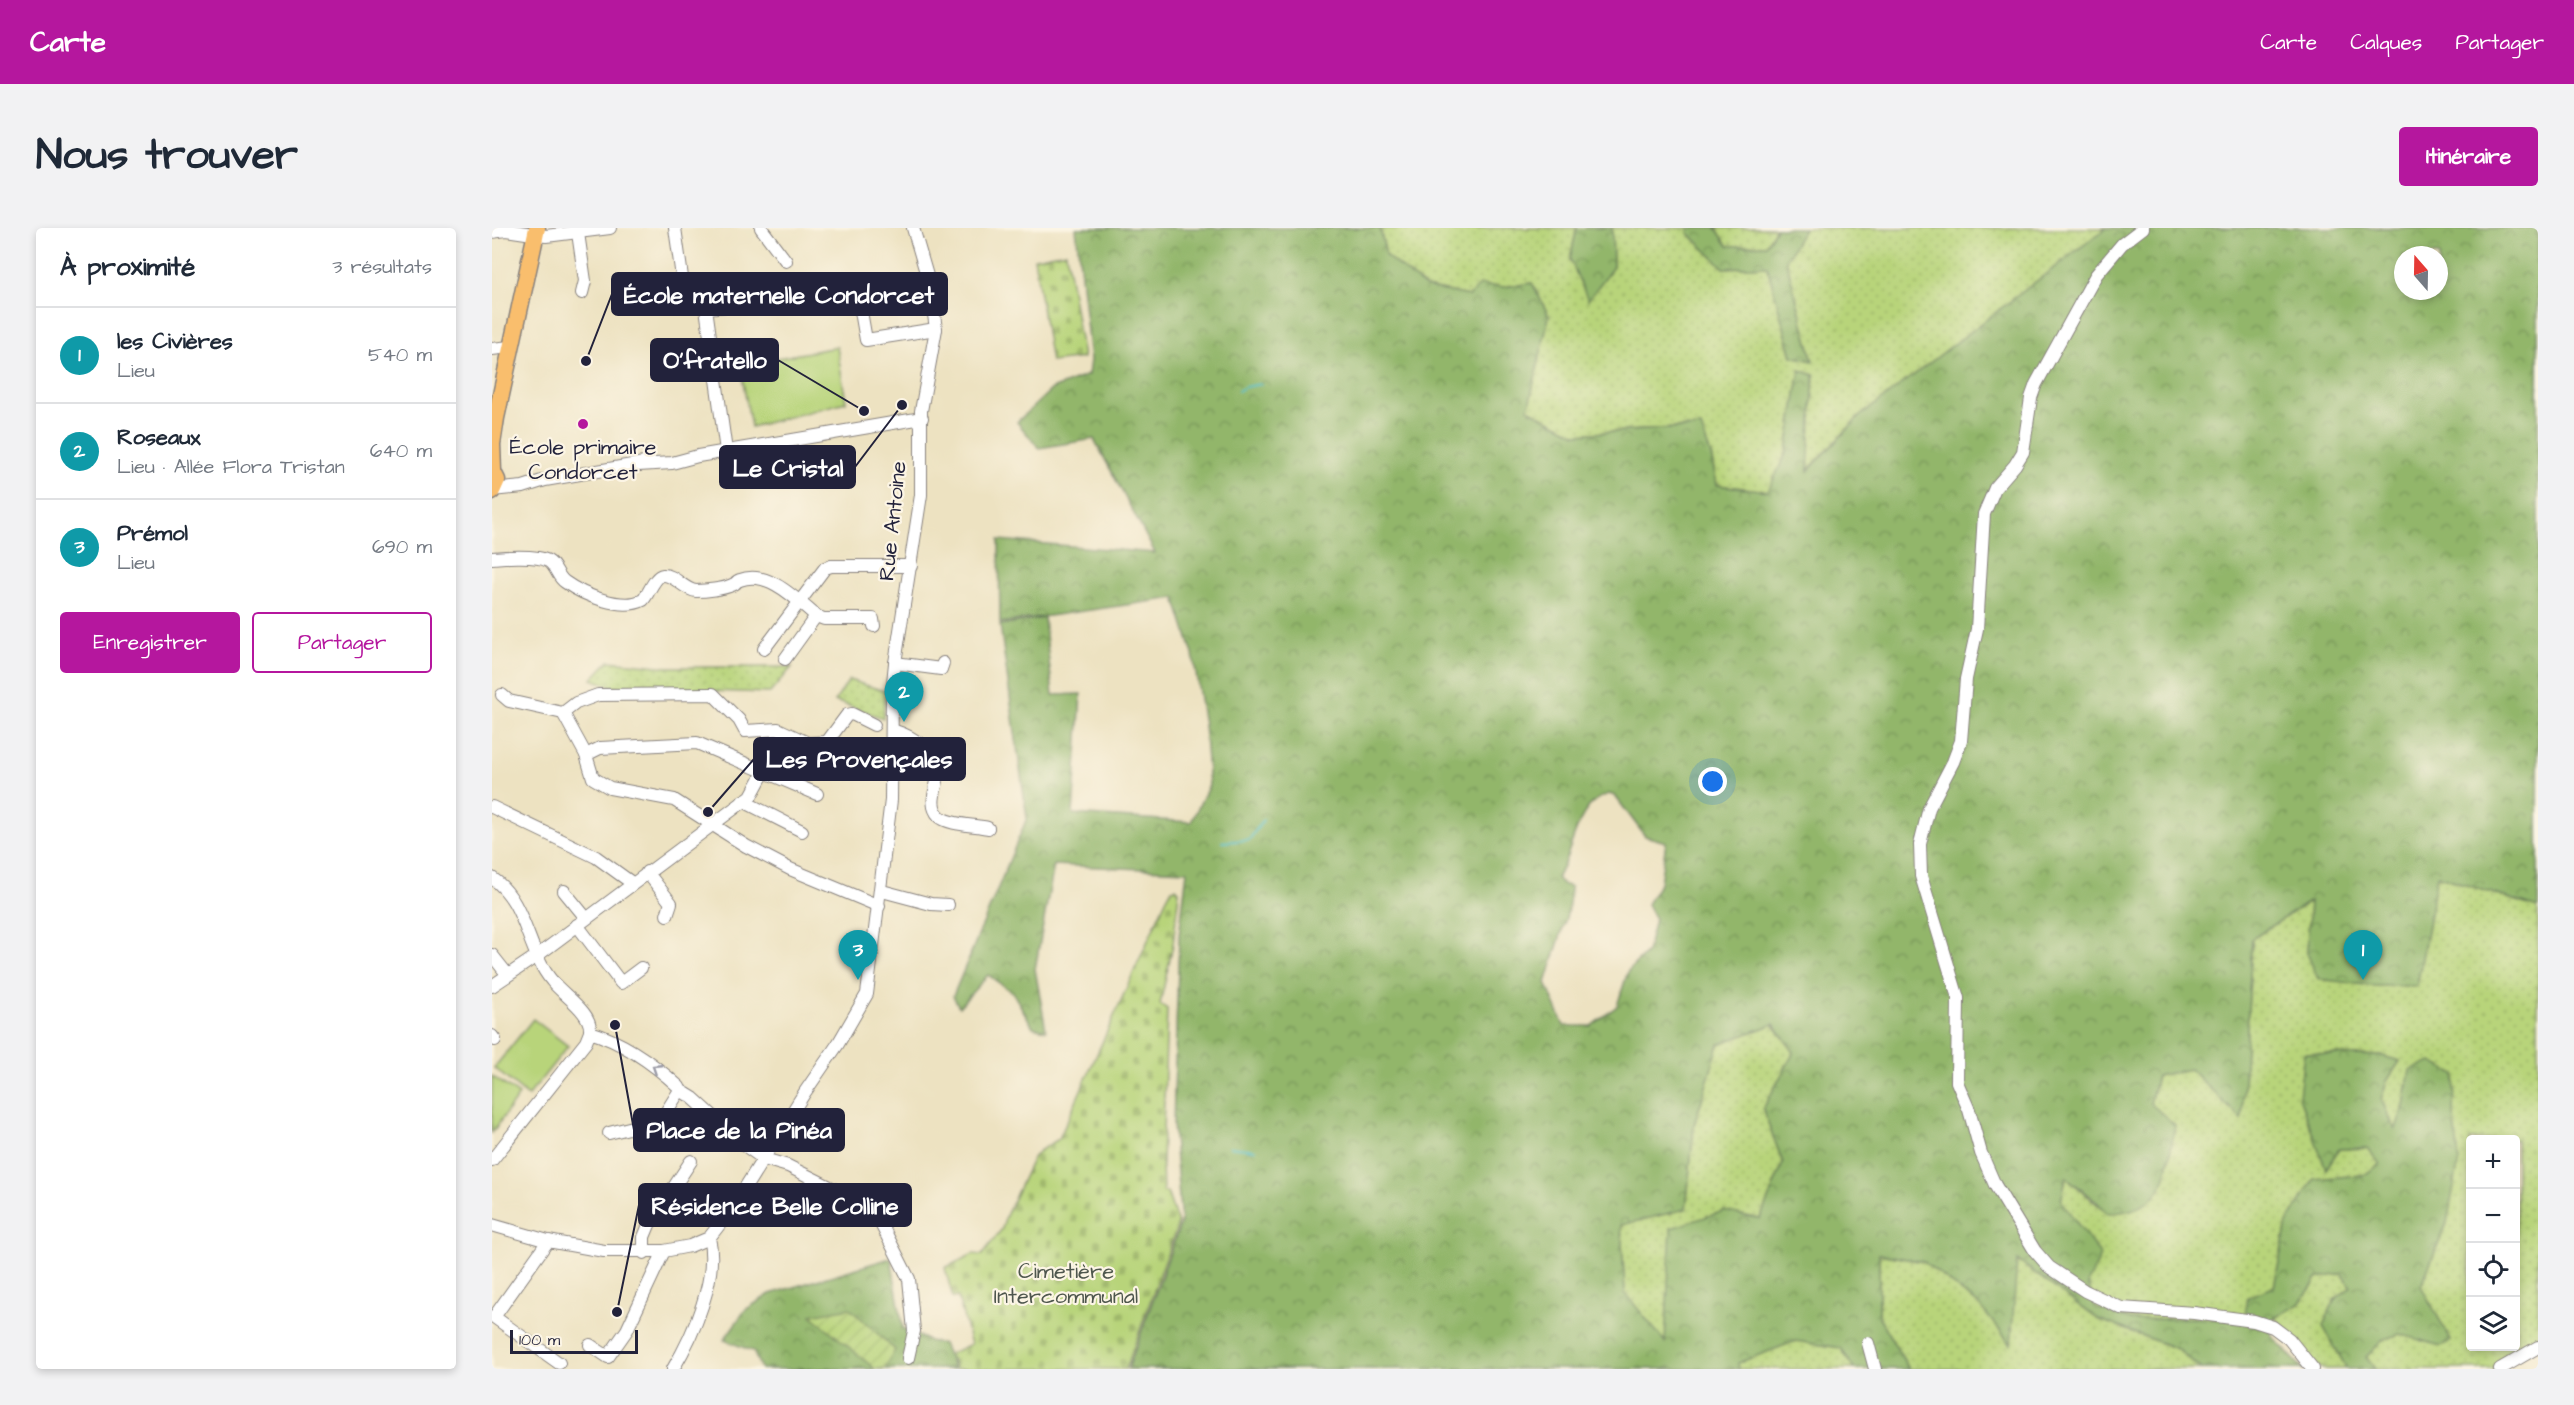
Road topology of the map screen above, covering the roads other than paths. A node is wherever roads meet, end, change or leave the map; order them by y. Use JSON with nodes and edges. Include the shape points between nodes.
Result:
{"nodes":[{"id":1,"x":675,"y":228,"type":"edge"},
{"id":2,"x":761,"y":228,"type":"edge"},
{"id":3,"x":913,"y":228,"type":"edge"},
{"id":4,"x":2143,"y":228,"type":"edge"},
{"id":5,"x":603,"y":229,"type":"edge"},
{"id":6,"x":532,"y":231,"type":"edge"},
{"id":7,"x":492,"y":232,"type":"edge"},
{"id":8,"x":578,"y":233,"type":"junction"},
{"id":9,"x":786,"y":261,"type":"dead end"},
{"id":10,"x":930,"y":286,"type":"junction"},
{"id":11,"x":582,"y":293,"type":"dead end"},
{"id":12,"x":858,"y":294,"type":"junction"},
{"id":13,"x":685,"y":298,"type":"dead end"},
{"id":14,"x":936,"y":329,"type":"junction"},
{"id":15,"x":501,"y":348,"type":"edge"},
{"id":16,"x":492,"y":416,"type":"edge"},
{"id":17,"x":922,"y":418,"type":"junction"},
{"id":18,"x":726,"y":451,"type":"junction"},
{"id":19,"x":493,"y":480,"type":"edge"},
{"id":20,"x":492,"y":558,"type":"edge"},
{"id":21,"x":910,"y":566,"type":"junction"},
{"id":22,"x":799,"y":601,"type":"junction"},
{"id":23,"x":816,"y":616,"type":"junction"},
{"id":24,"x":874,"y":626,"type":"dead end"},
{"id":25,"x":764,"y":649,"type":"dead end"},
{"id":26,"x":785,"y":659,"type":"dead end"},
{"id":27,"x":895,"y":663,"type":"junction"},
{"id":28,"x":943,"y":663,"type":"dead end"},
{"id":29,"x":502,"y":695,"type":"dead end"},
{"id":30,"x":563,"y":713,"type":"junction"},
{"id":31,"x":874,"y":725,"type":"dead end"},
{"id":32,"x":892,"y":730,"type":"junction"},
{"id":33,"x":827,"y":742,"type":"junction"},
{"id":34,"x":586,"y":755,"type":"junction"},
{"id":35,"x":891,"y":766,"type":"junction"},
{"id":36,"x":764,"y":772,"type":"junction"},
{"id":37,"x":817,"y":794,"type":"dead end"},
{"id":38,"x":743,"y":801,"type":"junction"},
{"id":39,"x":492,"y":807,"type":"edge"},
{"id":40,"x":713,"y":824,"type":"junction"},
{"id":41,"x":988,"y":828,"type":"dead end"},
{"id":42,"x":802,"y":831,"type":"dead end"},
{"id":43,"x":647,"y":872,"type":"junction"},
{"id":44,"x":492,"y":878,"type":"edge"},
{"id":45,"x":632,"y":883,"type":"junction"},
{"id":46,"x":564,"y":891,"type":"dead end"},
{"id":47,"x":882,"y":891,"type":"junction"},
{"id":48,"x":948,"y":905,"type":"dead end"},
{"id":49,"x":879,"y":906,"type":"junction"},
{"id":50,"x":667,"y":915,"type":"dead end"},
{"id":51,"x":581,"y":922,"type":"junction"},
{"id":52,"x":492,"y":955,"type":"edge"},
{"id":53,"x":538,"y":955,"type":"junction"},
{"id":54,"x":641,"y":968,"type":"dead end"},
{"id":55,"x":507,"y":974,"type":"junction"},
{"id":56,"x":492,"y":986,"type":"edge"},
{"id":57,"x":590,"y":1032,"type":"junction"},
{"id":58,"x":680,"y":1090,"type":"junction"},
{"id":59,"x":609,"y":1133,"type":"dead end"},
{"id":60,"x":764,"y":1159,"type":"junction"},
{"id":61,"x":492,"y":1161,"type":"edge"},
{"id":62,"x":691,"y":1161,"type":"dead end"},
{"id":63,"x":492,"y":1225,"type":"edge"},
{"id":64,"x":709,"y":1238,"type":"junction"},
{"id":65,"x":548,"y":1240,"type":"junction"},
{"id":66,"x":664,"y":1251,"type":"junction"},
{"id":67,"x":644,"y":1253,"type":"junction"},
{"id":68,"x":1868,"y":1343,"type":"dead end"},
{"id":69,"x":590,"y":1345,"type":"dead end"},
{"id":70,"x":2533,"y":1349,"type":"edge"},
{"id":71,"x":908,"y":1358,"type":"dead end"},
{"id":72,"x":560,"y":1363,"type":"dead end"},
{"id":73,"x":674,"y":1369,"type":"edge"},
{"id":74,"x":1875,"y":1369,"type":"edge"},
{"id":75,"x":2313,"y":1369,"type":"edge"},
{"id":76,"x":2500,"y":1369,"type":"edge"}],
"edges":[{"from":1,"to":13,"type":"street"},
{"from":2,"to":9,"type":"street"},
{"from":3,"to":10,"type":"street","name":"Rue Antoine"},
{"from":4,"to":75,"type":"street","via":[[2122,244],[2096,275],[2053,351],[2031,398],[2024,448],[1992,493],[1984,514],[1977,629],[1965,685],[1961,741],[1929,808],[1920,844],[1921,876],[1958,999],[1956,1082],[1995,1185],[2035,1251],[2049,1268],[2121,1308],[2204,1314],[2274,1326]]},
{"from":5,"to":8,"type":"street"},
{"from":6,"to":7,"type":"street"},
{"from":6,"to":8,"type":"street","via":[[546,236]]},
{"from":6,"to":15,"type":"main road"},
{"from":8,"to":11,"type":"street","via":[[585,281]]},
{"from":10,"to":12,"type":"street"},
{"from":10,"to":14,"type":"street","name":"Rue Antoine"},
{"from":12,"to":14,"type":"street","via":[[866,340]]},
{"from":12,"to":18,"type":"street","via":[[706,308]]},
{"from":14,"to":17,"type":"street","name":"Rue Antoine"},
{"from":15,"to":16,"type":"main road"},
{"from":15,"to":19,"type":"main road"},
{"from":17,"to":18,"type":"street"},
{"from":17,"to":21,"type":"street","name":"Rue Antoine","via":[[921,495]]},
{"from":18,"to":19,"type":"street","via":[[671,456],[523,487]]},
{"from":20,"to":22,"type":"street","via":[[540,558],[548,561],[565,583],[602,600],[625,605],[643,600],[661,575],[697,591],[757,578],[770,581]]},
{"from":21,"to":22,"type":"street","via":[[831,566],[825,568]]},
{"from":21,"to":27,"type":"street","name":"Rue Antoine"},
{"from":22,"to":23,"type":"street"},
{"from":22,"to":25,"type":"street"},
{"from":23,"to":24,"type":"street","via":[[873,620]]},
{"from":23,"to":26,"type":"street"},
{"from":27,"to":28,"type":"street","via":[[941,669]]},
{"from":27,"to":32,"type":"street","name":"Rue Antoine"},
{"from":29,"to":30,"type":"street","via":[[509,701]]},
{"from":30,"to":33,"type":"street","via":[[598,695],[713,694],[745,730],[778,729],[808,743]]},
{"from":30,"to":34,"type":"street"},
{"from":31,"to":33,"type":"street","via":[[847,715]]},
{"from":32,"to":35,"type":"street","name":"Rue Antoine"},
{"from":32,"to":41,"type":"street","via":[[920,743],[933,757],[937,766],[933,806],[940,818]]},
{"from":33,"to":35,"type":"street"},
{"from":34,"to":36,"type":"street","via":[[600,748],[697,743]]},
{"from":34,"to":40,"type":"street","via":[[593,778],[610,788],[674,800]]},
{"from":35,"to":47,"type":"street","name":"Rue Antoine"},
{"from":36,"to":37,"type":"street"},
{"from":36,"to":38,"type":"street","via":[[751,796]]},
{"from":38,"to":40,"type":"street"},
{"from":38,"to":42,"type":"street"},
{"from":39,"to":45,"type":"street","via":[[596,857]]},
{"from":40,"to":43,"type":"street"},
{"from":40,"to":49,"type":"street","via":[[790,869]]},
{"from":43,"to":45,"type":"street"},
{"from":43,"to":50,"type":"street","via":[[671,903]]},
{"from":44,"to":53,"type":"street","via":[[512,895]]},
{"from":45,"to":51,"type":"street"},
{"from":46,"to":51,"type":"street"},
{"from":47,"to":48,"type":"street"},
{"from":47,"to":49,"type":"street","name":"Rue Antoine"},
{"from":49,"to":60,"type":"street","name":"Rue Antoine","via":[[867,994]]},
{"from":51,"to":53,"type":"street"},
{"from":51,"to":54,"type":"street","via":[[621,983]]},
{"from":52,"to":55,"type":"street"},
{"from":53,"to":55,"type":"street"},
{"from":53,"to":57,"type":"street","via":[[551,980],[586,1017]]},
{"from":55,"to":56,"type":"street"},
{"from":58,"to":57,"type":"street","one_way":true,"via":[[666,1074],[612,1039]]},
{"from":57,"to":61,"type":"street"},
{"from":58,"to":59,"type":"street","via":[[657,1121]]},
{"from":58,"to":60,"type":"street"},
{"from":60,"to":64,"type":"street","name":"Rue Antoine"},
{"from":60,"to":71,"type":"street","via":[[854,1196],[876,1214],[909,1279],[914,1331]]},
{"from":62,"to":67,"type":"street","via":[[649,1225]]},
{"from":63,"to":65,"type":"street"},
{"from":64,"to":66,"type":"street"},
{"from":64,"to":73,"type":"street","via":[[713,1255],[701,1307]]},
{"from":65,"to":67,"type":"street","via":[[604,1251]]},
{"from":65,"to":72,"type":"street","via":[[494,1317]]},
{"from":66,"to":67,"type":"street"},
{"from":66,"to":69,"type":"street","via":[[627,1330],[608,1357]]},
{"from":68,"to":74,"type":"street"},
{"from":70,"to":76,"type":"street"}]}
